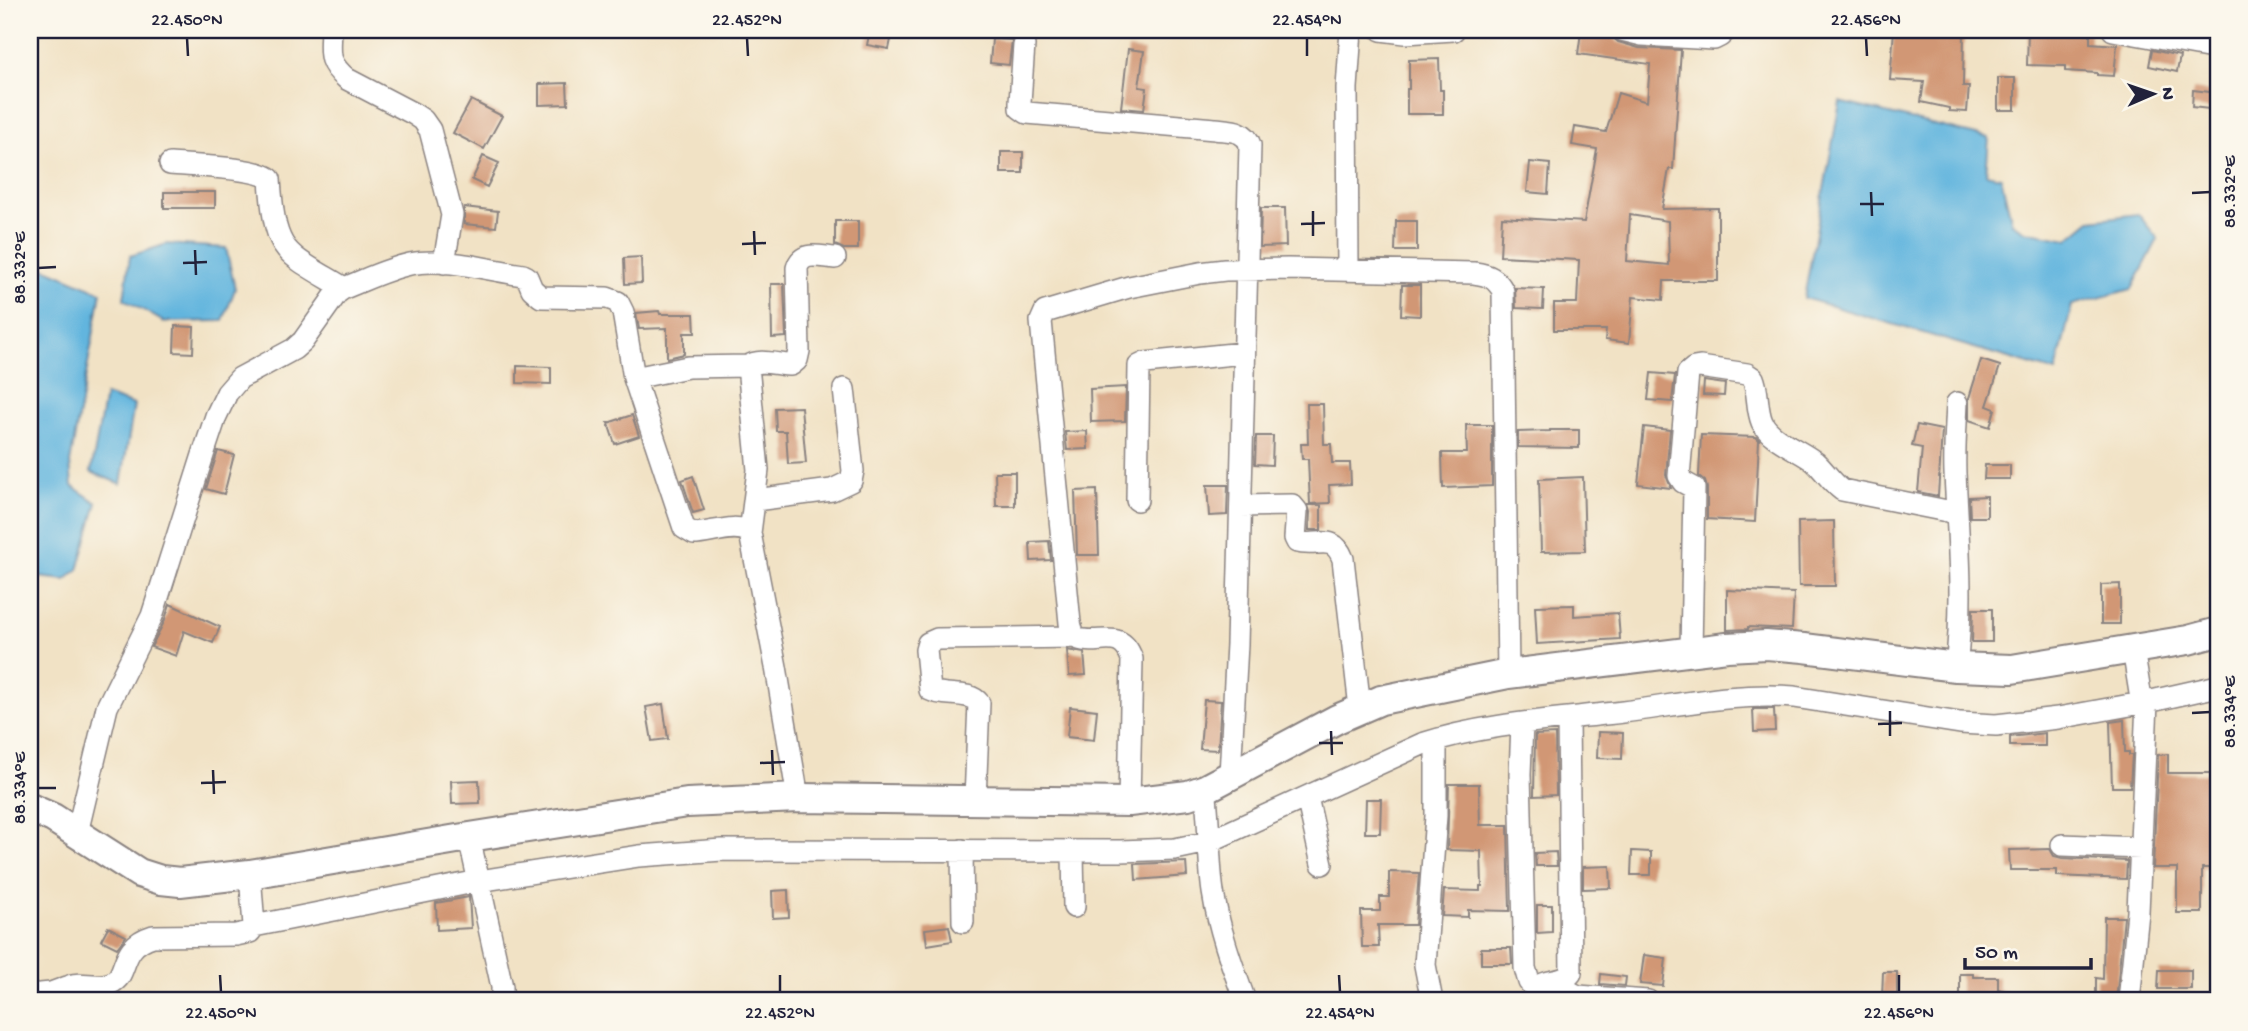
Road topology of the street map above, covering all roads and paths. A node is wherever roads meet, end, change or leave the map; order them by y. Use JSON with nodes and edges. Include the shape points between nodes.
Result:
{"nodes":[{"id":1,"x":331,"y":30,"type":"edge"},
{"id":2,"x":1351,"y":30,"type":"edge"},
{"id":3,"x":1381,"y":30,"type":"edge"},
{"id":4,"x":1454,"y":30,"type":"edge"},
{"id":5,"x":1622,"y":30,"type":"edge"},
{"id":6,"x":1726,"y":30,"type":"edge"},
{"id":7,"x":2113,"y":30,"type":"edge"},
{"id":8,"x":2192,"y":37,"type":"edge"},
{"id":9,"x":1024,"y":45,"type":"dead end"},
{"id":10,"x":2218,"y":49,"type":"edge"},
{"id":11,"x":170,"y":164,"type":"dead end"},
{"id":12,"x":835,"y":258,"type":"dead end"},
{"id":13,"x":444,"y":263,"type":"junction"},
{"id":14,"x":1248,"y":270,"type":"junction"},
{"id":15,"x":1349,"y":270,"type":"junction"},
{"id":16,"x":344,"y":288,"type":"junction"},
{"id":17,"x":1243,"y":353,"type":"junction"},
{"id":18,"x":748,"y":366,"type":"junction"},
{"id":19,"x":634,"y":378,"type":"junction"},
{"id":20,"x":844,"y":389,"type":"dead end"},
{"id":21,"x":1957,"y":403,"type":"dead end"},
{"id":22,"x":755,"y":500,"type":"junction"},
{"id":23,"x":1137,"y":500,"type":"dead end"},
{"id":24,"x":1241,"y":506,"type":"junction"},
{"id":25,"x":1957,"y":513,"type":"junction"},
{"id":26,"x":750,"y":533,"type":"junction"},
{"id":27,"x":2218,"y":632,"type":"edge"},
{"id":28,"x":1074,"y":637,"type":"junction"},
{"id":29,"x":1690,"y":652,"type":"junction"},
{"id":30,"x":2135,"y":659,"type":"junction"},
{"id":31,"x":1956,"y":667,"type":"junction"},
{"id":32,"x":1508,"y":674,"type":"junction"},
{"id":33,"x":2218,"y":686,"type":"edge"},
{"id":34,"x":2144,"y":701,"type":"junction"},
{"id":35,"x":1360,"y":708,"type":"junction"},
{"id":36,"x":1568,"y":719,"type":"junction"},
{"id":37,"x":1522,"y":724,"type":"junction"},
{"id":38,"x":1436,"y":740,"type":"junction"},
{"id":39,"x":1230,"y":775,"type":"junction"},
{"id":40,"x":1307,"y":797,"type":"junction"},
{"id":41,"x":798,"y":798,"type":"junction"},
{"id":42,"x":975,"y":800,"type":"junction"},
{"id":43,"x":1129,"y":802,"type":"junction"},
{"id":44,"x":30,"y":808,"type":"edge"},
{"id":45,"x":1208,"y":820,"type":"junction"},
{"id":46,"x":77,"y":833,"type":"junction"},
{"id":47,"x":2062,"y":845,"type":"dead end"},
{"id":48,"x":2141,"y":848,"type":"junction"},
{"id":49,"x":962,"y":850,"type":"junction"},
{"id":50,"x":1073,"y":851,"type":"junction"},
{"id":51,"x":475,"y":863,"type":"junction"},
{"id":52,"x":1322,"y":863,"type":"dead end"},
{"id":53,"x":252,"y":902,"type":"junction"},
{"id":54,"x":1074,"y":906,"type":"dead end"},
{"id":55,"x":963,"y":922,"type":"dead end"},
{"id":56,"x":1563,"y":979,"type":"junction"},
{"id":57,"x":62,"y":994,"type":"edge"},
{"id":58,"x":30,"y":995,"type":"edge"},
{"id":59,"x":1538,"y":996,"type":"edge"},
{"id":60,"x":502,"y":1001,"type":"edge"},
{"id":61,"x":1245,"y":1001,"type":"edge"},
{"id":62,"x":1432,"y":1001,"type":"edge"},
{"id":63,"x":1648,"y":1001,"type":"edge"},
{"id":64,"x":2130,"y":1001,"type":"edge"}],
"edges":[{"from":1,"to":13,"type":"street","via":[[330,56],[337,71],[414,114],[430,130],[452,215]]},
{"from":2,"to":15,"type":"street","via":[[1347,88]]},
{"from":3,"to":4,"type":"street"},
{"from":5,"to":6,"type":"street","via":[[1714,39]]},
{"from":7,"to":8,"type":"street"},
{"from":8,"to":10,"type":"street"},
{"from":9,"to":14,"type":"street","via":[[1020,108],[1027,113],[1214,129],[1248,137]]},
{"from":11,"to":16,"type":"street","via":[[266,175],[282,246]]},
{"from":12,"to":18,"type":"street","via":[[804,256],[799,260],[797,360],[791,365],[753,362]]},
{"from":13,"to":16,"type":"street","via":[[405,265]]},
{"from":13,"to":19,"type":"street","via":[[527,276],[541,297],[618,302]]},
{"from":14,"to":15,"type":"street"},
{"from":14,"to":17,"type":"street"},
{"from":14,"to":28,"type":"street","via":[[1200,273],[1129,288],[1043,315]]},
{"from":15,"to":32,"type":"street","via":[[1475,272],[1497,280],[1503,291]]},
{"from":16,"to":46,"type":"street","via":[[303,341],[240,378],[227,393],[152,616],[107,707]]},
{"from":17,"to":23,"type":"street","via":[[1139,366]]},
{"from":17,"to":24,"type":"street"},
{"from":18,"to":19,"type":"street","via":[[688,367]]},
{"from":18,"to":22,"type":"street","via":[[758,470]]},
{"from":19,"to":26,"type":"street","via":[[684,528],[694,534],[737,528]]},
{"from":20,"to":22,"type":"street","via":[[851,481],[832,490]]},
{"from":21,"to":25,"type":"street"},
{"from":22,"to":26,"type":"street"},
{"from":24,"to":35,"type":"street","via":[[1292,505],[1297,511],[1297,542],[1329,542],[1340,550]]},
{"from":24,"to":39,"type":"street"},
{"from":25,"to":29,"type":"street","via":[[1842,490],[1815,462],[1768,431],[1759,413],[1753,378],[1694,368],[1688,373],[1679,475],[1694,488]]},
{"from":25,"to":31,"type":"street","via":[[1961,594]]},
{"from":26,"to":41,"type":"street"},
{"from":27,"to":30,"type":"main road"},
{"from":28,"to":42,"type":"street","via":[[937,639],[928,643],[930,690],[976,698],[979,703]]},
{"from":28,"to":43,"type":"street","via":[[1124,643],[1132,659]]},
{"from":29,"to":31,"type":"main road","via":[[1766,645]]},
{"from":29,"to":32,"type":"main road"},
{"from":30,"to":31,"type":"main road","via":[[2012,669]]},
{"from":30,"to":34,"type":"street"},
{"from":32,"to":35,"type":"main road","via":[[1404,694]]},
{"from":33,"to":34,"type":"street"},
{"from":34,"to":36,"type":"street","via":[[2058,718],[1996,724],[1960,723],[1772,695]]},
{"from":34,"to":48,"type":"street"},
{"from":35,"to":39,"type":"main road"},
{"from":36,"to":37,"type":"street"},
{"from":36,"to":56,"type":"street","via":[[1572,962],[1571,973]]},
{"from":37,"to":38,"type":"street"},
{"from":37,"to":59,"type":"street","via":[[1525,968]]},
{"from":38,"to":40,"type":"street"},
{"from":38,"to":62,"type":"street","via":[[1436,816],[1425,965]]},
{"from":39,"to":45,"type":"main road"},
{"from":40,"to":45,"type":"street"},
{"from":40,"to":52,"type":"street"},
{"from":41,"to":42,"type":"main road"},
{"from":41,"to":51,"type":"main road","via":[[687,803]]},
{"from":42,"to":43,"type":"main road"},
{"from":43,"to":45,"type":"main road","via":[[1188,795]]},
{"from":44,"to":46,"type":"main road"},
{"from":45,"to":50,"type":"street","via":[[1175,849]]},
{"from":45,"to":61,"type":"street","via":[[1213,892],[1224,944]]},
{"from":46,"to":53,"type":"main road","via":[[139,873]]},
{"from":47,"to":48,"type":"street"},
{"from":48,"to":64,"type":"street"},
{"from":49,"to":50,"type":"street"},
{"from":49,"to":51,"type":"street","via":[[722,850]]},
{"from":49,"to":55,"type":"street"},
{"from":50,"to":54,"type":"street"},
{"from":51,"to":53,"type":"main road"},
{"from":51,"to":53,"type":"street"},
{"from":51,"to":60,"type":"street"},
{"from":53,"to":57,"type":"street","via":[[250,932],[153,936],[130,948],[115,981],[74,984]]},
{"from":56,"to":59,"type":"street","via":[[1539,986]]},
{"from":56,"to":63,"type":"street","via":[[1568,991],[1577,996]]},
{"from":57,"to":58,"type":"street"}]}
